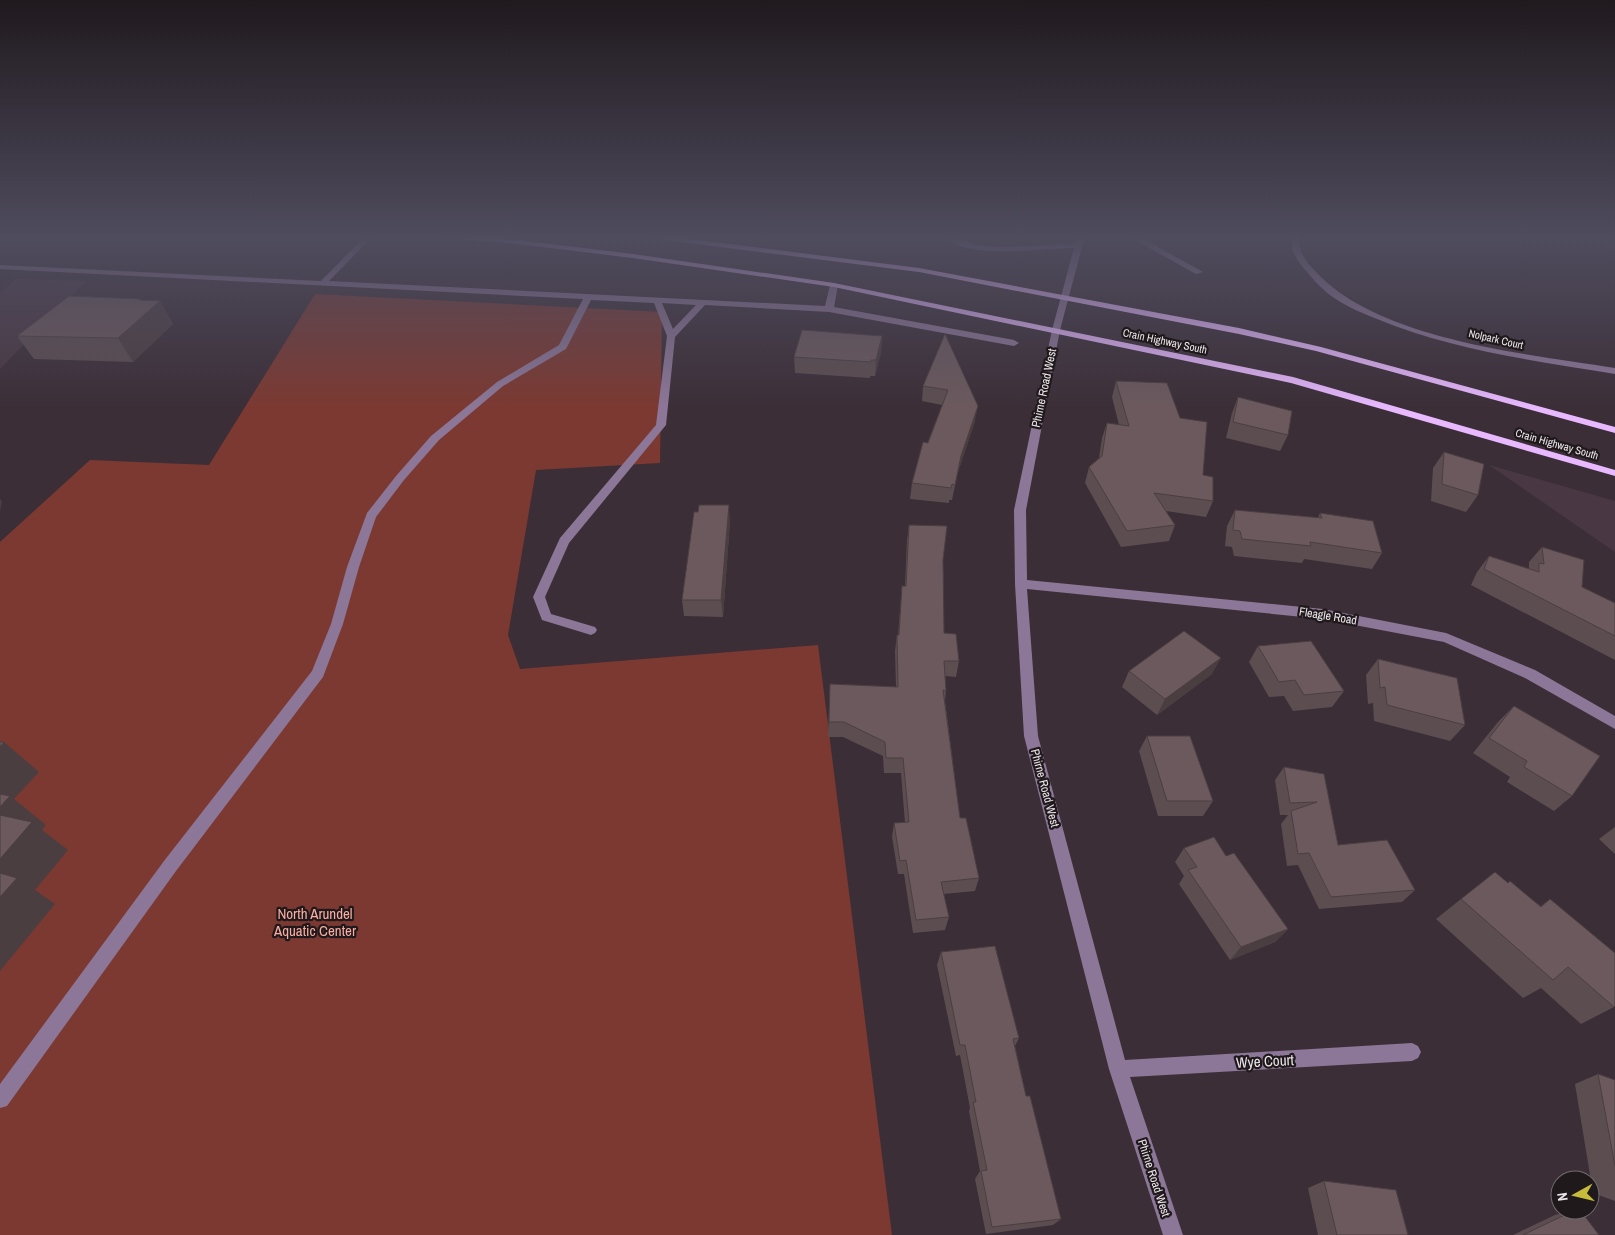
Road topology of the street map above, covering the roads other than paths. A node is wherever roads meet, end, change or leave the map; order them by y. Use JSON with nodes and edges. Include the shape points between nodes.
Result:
{"nodes":[{"id":1,"x":541,"y":294,"type":"edge"},
{"id":2,"x":832,"y":294,"type":"edge"},
{"id":3,"x":877,"y":294,"type":"edge"},
{"id":4,"x":1042,"y":294,"type":"edge"},
{"id":5,"x":1066,"y":294,"type":"edge"},
{"id":6,"x":1335,"y":294,"type":"edge"},
{"id":7,"x":589,"y":296,"type":"junction"},
{"id":8,"x":1065,"y":298,"type":"junction"},
{"id":9,"x":657,"y":300,"type":"junction"},
{"id":10,"x":702,"y":303,"type":"junction"},
{"id":11,"x":829,"y":309,"type":"junction"},
{"id":12,"x":1056,"y":330,"type":"junction"},
{"id":13,"x":671,"y":336,"type":"junction"},
{"id":14,"x":1014,"y":343,"type":"dead end"},
{"id":15,"x":1615,"y":371,"type":"edge"},
{"id":16,"x":1615,"y":430,"type":"edge"},
{"id":17,"x":1615,"y":472,"type":"edge"},
{"id":18,"x":1020,"y":584,"type":"junction"},
{"id":19,"x":591,"y":630,"type":"dead end"},
{"id":20,"x":1615,"y":723,"type":"edge"},
{"id":21,"x":1412,"y":1052,"type":"dead end"},
{"id":22,"x":1118,"y":1069,"type":"junction"},
{"id":23,"x":0,"y":1099,"type":"edge"},
{"id":24,"x":1173,"y":1235,"type":"edge"}],
"edges":[{"from":1,"to":7,"type":"street"},
{"from":2,"to":11,"type":"street"},
{"from":3,"to":12,"type":"main road","name":"Crain Highway South"},
{"from":4,"to":8,"type":"main road","name":"Crain Highway South"},
{"from":5,"to":8,"type":"street","name":"Phirne Road West"},
{"from":6,"to":15,"type":"street","name":"Nolpark Court","via":[[1354,306],[1436,337],[1506,354]]},
{"from":7,"to":9,"type":"street"},
{"from":7,"to":23,"type":"street","via":[[563,347],[500,384],[435,438],[371,516],[318,673],[170,866]]},
{"from":8,"to":12,"type":"street","name":"Phirne Road West"},
{"from":8,"to":16,"type":"main road","name":"Crain Highway South","via":[[1318,348]]},
{"from":9,"to":10,"type":"street"},
{"from":9,"to":13,"type":"street"},
{"from":10,"to":11,"type":"street"},
{"from":10,"to":13,"type":"street"},
{"from":11,"to":14,"type":"street"},
{"from":12,"to":17,"type":"main road","name":"Crain Highway South","via":[[1293,380]]},
{"from":12,"to":18,"type":"street","name":"Phirne Road West","via":[[1020,510]]},
{"from":13,"to":19,"type":"street","via":[[661,425],[564,541],[539,597],[546,617]]},
{"from":18,"to":20,"type":"street","name":"Fleagle Road","via":[[1323,614],[1446,638],[1530,674]]},
{"from":18,"to":22,"type":"street","name":"Phirne Road West","via":[[1031,736]]},
{"from":21,"to":22,"type":"street","name":"Wye Court"},
{"from":22,"to":24,"type":"street","name":"Phirne Road West"}]}
